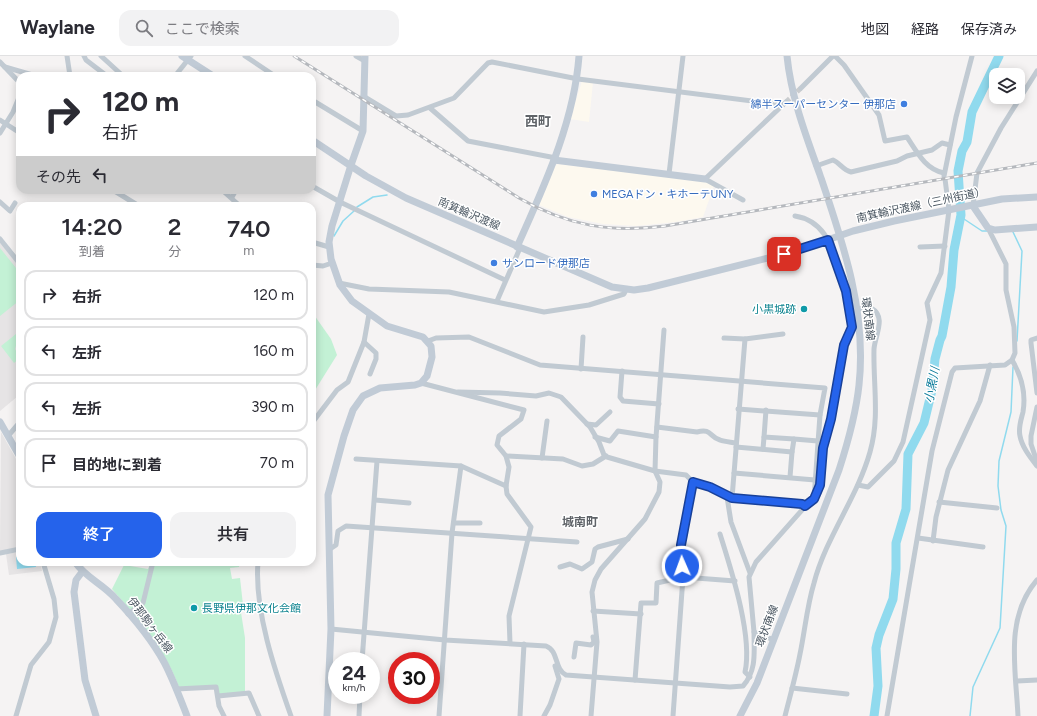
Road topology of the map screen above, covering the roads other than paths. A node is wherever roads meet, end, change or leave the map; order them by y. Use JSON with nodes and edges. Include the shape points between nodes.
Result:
{"nodes":[{"id":1,"x":66,"y":56,"type":"edge"},
{"id":2,"x":84,"y":56,"type":"edge"},
{"id":3,"x":101,"y":56,"type":"edge"},
{"id":4,"x":182,"y":56,"type":"edge"},
{"id":5,"x":244,"y":56,"type":"edge"},
{"id":6,"x":356,"y":56,"type":"edge"},
{"id":7,"x":579,"y":56,"type":"edge"},
{"id":8,"x":683,"y":56,"type":"edge"},
{"id":9,"x":788,"y":56,"type":"edge"},
{"id":10,"x":834,"y":56,"type":"edge"},
{"id":11,"x":972,"y":56,"type":"edge"},
{"id":12,"x":190,"y":58,"type":"edge"},
{"id":13,"x":365,"y":58,"type":"edge"},
{"id":14,"x":0,"y":62,"type":"edge"},
{"id":15,"x":5,"y":67,"type":"junction"},
{"id":16,"x":1037,"y":71,"type":"edge"},
{"id":17,"x":22,"y":72,"type":"edge"},
{"id":18,"x":69,"y":72,"type":"edge"},
{"id":19,"x":102,"y":72,"type":"edge"},
{"id":20,"x":119,"y":72,"type":"edge"},
{"id":21,"x":178,"y":72,"type":"edge"},
{"id":22,"x":207,"y":72,"type":"edge"},
{"id":23,"x":269,"y":72,"type":"edge"},
{"id":24,"x":16,"y":79,"type":"edge"},
{"id":25,"x":578,"y":79,"type":"junction"},
{"id":26,"x":801,"y":88,"type":"tunnel mouth"},
{"id":27,"x":678,"y":92,"type":"junction"},
{"id":28,"x":363,"y":96,"type":"junction"},
{"id":29,"x":316,"y":102,"type":"edge"},
{"id":30,"x":16,"y":106,"type":"edge"},
{"id":31,"x":430,"y":108,"type":"junction"},
{"id":32,"x":0,"y":120,"type":"edge"},
{"id":33,"x":6,"y":124,"type":"junction"},
{"id":34,"x":16,"y":130,"type":"edge"},
{"id":35,"x":363,"y":131,"type":"junction"},
{"id":36,"x":0,"y":133,"type":"edge"},
{"id":37,"x":316,"y":143,"type":"edge"},
{"id":38,"x":950,"y":145,"type":"junction"},
{"id":39,"x":918,"y":153,"type":"junction"},
{"id":40,"x":555,"y":159,"type":"junction"},
{"id":41,"x":351,"y":165,"type":"junction"},
{"id":42,"x":816,"y":166,"type":"junction"},
{"id":43,"x":669,"y":174,"type":"junction"},
{"id":44,"x":945,"y":177,"type":"junction"},
{"id":45,"x":705,"y":179,"type":"junction"},
{"id":46,"x":316,"y":188,"type":"edge"},
{"id":47,"x":120,"y":194,"type":"edge"},
{"id":48,"x":228,"y":194,"type":"edge"},
{"id":49,"x":234,"y":194,"type":"edge"},
{"id":50,"x":232,"y":197,"type":"junction"},
{"id":51,"x":1037,"y":197,"type":"edge"},
{"id":52,"x":743,"y":200,"type":"dead end"},
{"id":53,"x":0,"y":202,"type":"edge"},
{"id":54,"x":132,"y":202,"type":"edge"},
{"id":55,"x":236,"y":202,"type":"edge"},
{"id":56,"x":340,"y":202,"type":"junction"},
{"id":57,"x":15,"y":203,"type":"dead end"},
{"id":58,"x":972,"y":206,"type":"junction"},
{"id":59,"x":951,"y":210,"type":"junction"},
{"id":60,"x":795,"y":216,"type":"dead end"},
{"id":61,"x":1037,"y":227,"type":"edge"},
{"id":62,"x":988,"y":228,"type":"junction"},
{"id":63,"x":840,"y":236,"type":"junction"},
{"id":64,"x":0,"y":239,"type":"edge"},
{"id":65,"x":828,"y":240,"type":"junction"},
{"id":66,"x":316,"y":243,"type":"edge"},
{"id":67,"x":945,"y":246,"type":"junction"},
{"id":68,"x":329,"y":247,"type":"junction"},
{"id":69,"x":518,"y":247,"type":"junction"},
{"id":70,"x":920,"y":247,"type":"dead end"},
{"id":71,"x":16,"y":259,"type":"edge"},
{"id":72,"x":332,"y":264,"type":"junction"},
{"id":73,"x":316,"y":265,"type":"edge"},
{"id":74,"x":851,"y":275,"type":"junction"},
{"id":75,"x":843,"y":278,"type":"junction"},
{"id":76,"x":505,"y":280,"type":"junction"},
{"id":77,"x":339,"y":283,"type":"junction"},
{"id":78,"x":626,"y":290,"type":"junction"},
{"id":79,"x":497,"y":301,"type":"junction"},
{"id":80,"x":857,"y":309,"type":"junction"},
{"id":81,"x":369,"y":314,"type":"junction"},
{"id":82,"x":664,"y":330,"type":"dead end"},
{"id":83,"x":783,"y":334,"type":"dead end"},
{"id":84,"x":583,"y":337,"type":"dead end"},
{"id":85,"x":724,"y":338,"type":"dead end"},
{"id":86,"x":1037,"y":338,"type":"edge"},
{"id":87,"x":745,"y":339,"type":"junction"},
{"id":88,"x":428,"y":341,"type":"junction"},
{"id":89,"x":364,"y":342,"type":"junction"},
{"id":90,"x":1012,"y":360,"type":"junction"},
{"id":91,"x":990,"y":365,"type":"junction"},
{"id":92,"x":581,"y":368,"type":"junction"},
{"id":93,"x":622,"y":371,"type":"junction"},
{"id":94,"x":370,"y":374,"type":"dead end"},
{"id":95,"x":661,"y":375,"type":"junction"},
{"id":96,"x":741,"y":381,"type":"junction"},
{"id":97,"x":421,"y":383,"type":"junction"},
{"id":98,"x":458,"y":392,"type":"junction"},
{"id":99,"x":1037,"y":393,"type":"edge"},
{"id":100,"x":658,"y":404,"type":"junction"},
{"id":101,"x":1037,"y":407,"type":"edge"},
{"id":102,"x":738,"y":408,"type":"junction"},
{"id":103,"x":766,"y":410,"type":"junction"},
{"id":104,"x":610,"y":412,"type":"dead end"},
{"id":105,"x":820,"y":415,"type":"junction"},
{"id":106,"x":316,"y":418,"type":"edge"},
{"id":107,"x":0,"y":422,"type":"edge"},
{"id":108,"x":547,"y":422,"type":"dead end"},
{"id":109,"x":587,"y":424,"type":"junction"},
{"id":110,"x":16,"y":427,"type":"edge"},
{"id":111,"x":657,"y":428,"type":"junction"},
{"id":112,"x":8,"y":436,"type":"junction"},
{"id":113,"x":596,"y":437,"type":"junction"},
{"id":114,"x":656,"y":437,"type":"junction"},
{"id":115,"x":764,"y":437,"type":"junction"},
{"id":116,"x":794,"y":439,"type":"junction"},
{"id":117,"x":818,"y":441,"type":"junction"},
{"id":118,"x":736,"y":445,"type":"junction"},
{"id":119,"x":763,"y":449,"type":"junction"},
{"id":120,"x":16,"y":450,"type":"edge"},
{"id":121,"x":792,"y":452,"type":"junction"},
{"id":122,"x":506,"y":456,"type":"junction"},
{"id":123,"x":606,"y":456,"type":"junction"},
{"id":124,"x":542,"y":458,"type":"junction"},
{"id":125,"x":356,"y":459,"type":"dead end"},
{"id":126,"x":377,"y":461,"type":"junction"},
{"id":127,"x":1037,"y":462,"type":"edge"},
{"id":128,"x":461,"y":466,"type":"junction"},
{"id":129,"x":1037,"y":466,"type":"edge"},
{"id":130,"x":655,"y":471,"type":"junction"},
{"id":131,"x":734,"y":473,"type":"junction"},
{"id":132,"x":790,"y":477,"type":"junction"},
{"id":133,"x":815,"y":480,"type":"junction"},
{"id":134,"x":693,"y":482,"type":"junction"},
{"id":135,"x":858,"y":485,"type":"junction"},
{"id":136,"x":506,"y":486,"type":"junction"},
{"id":137,"x":729,"y":498,"type":"junction"},
{"id":138,"x":814,"y":499,"type":"junction"},
{"id":139,"x":375,"y":500,"type":"junction"},
{"id":140,"x":939,"y":502,"type":"junction"},
{"id":141,"x":409,"y":503,"type":"dead end"},
{"id":142,"x":805,"y":506,"type":"junction"},
{"id":143,"x":997,"y":508,"type":"dead end"},
{"id":144,"x":454,"y":523,"type":"junction"},
{"id":145,"x":480,"y":523,"type":"dead end"},
{"id":146,"x":372,"y":528,"type":"junction"},
{"id":147,"x":452,"y":533,"type":"junction"},
{"id":148,"x":720,"y":534,"type":"dead end"},
{"id":149,"x":530,"y":538,"type":"junction"},
{"id":150,"x":918,"y":538,"type":"junction"},
{"id":151,"x":628,"y":539,"type":"junction"},
{"id":152,"x":933,"y":541,"type":"junction"},
{"id":153,"x":577,"y":542,"type":"dead end"},
{"id":154,"x":983,"y":547,"type":"dead end"},
{"id":155,"x":330,"y":548,"type":"junction"},
{"id":156,"x":16,"y":550,"type":"edge"},
{"id":157,"x":0,"y":553,"type":"edge"},
{"id":158,"x":44,"y":566,"type":"edge"},
{"id":159,"x":78,"y":566,"type":"edge"},
{"id":160,"x":152,"y":566,"type":"edge"},
{"id":161,"x":258,"y":566,"type":"edge"},
{"id":162,"x":560,"y":567,"type":"dead end"},
{"id":163,"x":82,"y":572,"type":"junction"},
{"id":164,"x":750,"y":573,"type":"junction"},
{"id":165,"x":682,"y":577,"type":"junction"},
{"id":166,"x":1037,"y":580,"type":"edge"},
{"id":167,"x":735,"y":581,"type":"junction"},
{"id":168,"x":593,"y":611,"type":"junction"},
{"id":169,"x":128,"y":614,"type":"junction"},
{"id":170,"x":641,"y":614,"type":"junction"},
{"id":171,"x":594,"y":619,"type":"junction"},
{"id":172,"x":331,"y":629,"type":"junction"},
{"id":173,"x":754,"y":632,"type":"junction"},
{"id":174,"x":364,"y":633,"type":"junction"},
{"id":175,"x":444,"y":640,"type":"junction"},
{"id":176,"x":774,"y":640,"type":"junction"},
{"id":177,"x":510,"y":643,"type":"junction"},
{"id":178,"x":524,"y":644,"type":"junction"},
{"id":179,"x":363,"y":652,"type":"edge"},
{"id":180,"x":574,"y":657,"type":"dead end"},
{"id":181,"x":556,"y":658,"type":"junction"},
{"id":182,"x":593,"y":677,"type":"junction"},
{"id":183,"x":750,"y":677,"type":"junction"},
{"id":184,"x":635,"y":680,"type":"junction"},
{"id":185,"x":1037,"y":680,"type":"edge"},
{"id":186,"x":1017,"y":681,"type":"junction"},
{"id":187,"x":675,"y":683,"type":"junction"},
{"id":188,"x":792,"y":688,"type":"junction"},
{"id":189,"x":176,"y":689,"type":"junction"},
{"id":190,"x":846,"y":694,"type":"dead end"},
{"id":191,"x":218,"y":696,"type":"junction"},
{"id":192,"x":360,"y":704,"type":"edge"},
{"id":193,"x":16,"y":716,"type":"edge"},
{"id":194,"x":96,"y":716,"type":"edge"},
{"id":195,"x":187,"y":716,"type":"edge"},
{"id":196,"x":224,"y":716,"type":"edge"},
{"id":197,"x":259,"y":716,"type":"edge"},
{"id":198,"x":291,"y":716,"type":"edge"},
{"id":199,"x":327,"y":716,"type":"edge"},
{"id":200,"x":359,"y":716,"type":"edge"},
{"id":201,"x":439,"y":716,"type":"edge"},
{"id":202,"x":520,"y":716,"type":"edge"},
{"id":203,"x":544,"y":716,"type":"edge"},
{"id":204,"x":591,"y":716,"type":"edge"},
{"id":205,"x":672,"y":716,"type":"edge"},
{"id":206,"x":740,"y":716,"type":"edge"},
{"id":207,"x":785,"y":716,"type":"edge"},
{"id":208,"x":888,"y":716,"type":"edge"},
{"id":209,"x":1018,"y":716,"type":"edge"}],
"edges":[{"from":1,"to":18,"type":"street"},
{"from":2,"to":19,"type":"street"},
{"from":3,"to":20,"type":"street"},
{"from":4,"to":12,"type":"street"},
{"from":5,"to":23,"type":"street"},
{"from":6,"to":13,"type":"street"},
{"from":7,"to":25,"type":"street"},
{"from":8,"to":27,"type":"street"},
{"from":9,"to":42,"type":"street","name":"環状南線","via":[[796,102]]},
{"from":10,"to":26,"type":"street"},
{"from":10,"to":39,"type":"street","via":[[844,65],[879,115],[885,140],[906,137]]},
{"from":11,"to":38,"type":"street"},
{"from":12,"to":21,"type":"street"},
{"from":12,"to":22,"type":"street"},
{"from":13,"to":28,"type":"street"},
{"from":14,"to":15,"type":"street"},
{"from":15,"to":17,"type":"street"},
{"from":15,"to":24,"type":"street"},
{"from":16,"to":58,"type":"street","via":[[1001,128],[977,174]]},
{"from":25,"to":27,"type":"street"},
{"from":25,"to":31,"type":"street","via":[[492,62],[488,63],[454,98]]},
{"from":25,"to":40,"type":"street"},
{"from":27,"to":43,"type":"street"},
{"from":27,"to":45,"type":"street","via":[[785,104]]},
{"from":28,"to":31,"type":"street","via":[[396,116]]},
{"from":28,"to":35,"type":"street"},
{"from":29,"to":35,"type":"street"},
{"from":30,"to":33,"type":"street"},
{"from":31,"to":40,"type":"street","via":[[468,141]]},
{"from":32,"to":33,"type":"street"},
{"from":33,"to":34,"type":"street"},
{"from":33,"to":36,"type":"street"},
{"from":35,"to":41,"type":"street"},
{"from":37,"to":41,"type":"street","name":"南箕輪沢渡線"},
{"from":38,"to":39,"type":"street","via":[[942,143],[932,150]]},
{"from":38,"to":44,"type":"street"},
{"from":39,"to":42,"type":"street","via":[[851,172],[833,160]]},
{"from":39,"to":44,"type":"street","via":[[924,162]]},
{"from":40,"to":43,"type":"street"},
{"from":40,"to":69,"type":"street"},
{"from":41,"to":56,"type":"street"},
{"from":41,"to":69,"type":"street","name":"南箕輪沢渡線","via":[[378,184],[406,198]]},
{"from":42,"to":63,"type":"street","name":"環状南線"},
{"from":43,"to":45,"type":"street"},
{"from":44,"to":59,"type":"street"},
{"from":45,"to":52,"type":"street"},
{"from":46,"to":56,"type":"street"},
{"from":47,"to":54,"type":"street"},
{"from":48,"to":50,"type":"street"},
{"from":49,"to":50,"type":"street"},
{"from":50,"to":55,"type":"street"},
{"from":51,"to":58,"type":"street","name":"南箕輪沢渡線（三州街道）","via":[[1019,197]]},
{"from":53,"to":57,"type":"street","via":[[10,211]]},
{"from":56,"to":68,"type":"street","via":[[330,234]]},
{"from":56,"to":76,"type":"street"},
{"from":58,"to":59,"type":"street","name":"南箕輪沢渡線（三州街道）"},
{"from":58,"to":62,"type":"street"},
{"from":59,"to":63,"type":"street","name":"南箕輪沢渡線（三州街道）","via":[[894,221]]},
{"from":59,"to":67,"type":"street"},
{"from":60,"to":65,"type":"street","via":[[803,217],[819,227]]},
{"from":61,"to":62,"type":"street","via":[[994,230]]},
{"from":62,"to":90,"type":"street","via":[[1006,264],[1006,290],[1014,327],[1015,353]]},
{"from":63,"to":65,"type":"street","name":"南箕輪沢渡線（三州街道）"},
{"from":63,"to":74,"type":"street","name":"環状南線"},
{"from":64,"to":71,"type":"street"},
{"from":65,"to":75,"type":"street"},
{"from":65,"to":78,"type":"street","name":"南箕輪沢渡線（三州街道）","via":[[796,251],[648,288]]},
{"from":66,"to":68,"type":"street"},
{"from":67,"to":70,"type":"street"},
{"from":67,"to":135,"type":"street","via":[[941,273],[927,303],[930,320],[903,442],[894,461],[868,487]]},
{"from":68,"to":72,"type":"street"},
{"from":69,"to":76,"type":"street"},
{"from":69,"to":78,"type":"street","name":"南箕輪沢渡線","via":[[612,287]]},
{"from":72,"to":73,"type":"street"},
{"from":72,"to":77,"type":"street"},
{"from":74,"to":75,"type":"street"},
{"from":74,"to":80,"type":"street","name":"環状南線"},
{"from":75,"to":138,"type":"street","via":[[852,327],[844,345],[831,419],[823,448],[820,485]]},
{"from":76,"to":79,"type":"street"},
{"from":77,"to":79,"type":"street","via":[[369,289],[449,292]]},
{"from":77,"to":81,"type":"street","via":[[352,301]]},
{"from":78,"to":79,"type":"street","via":[[624,294],[608,300],[556,311],[532,311]]},
{"from":80,"to":135,"type":"street","via":[[871,308],[876,311],[880,321],[874,344],[877,400],[875,427],[870,452]]},
{"from":80,"to":176,"type":"street","name":"環状南線","via":[[861,368],[851,434]]},
{"from":81,"to":88,"type":"street","via":[[386,326],[418,334]]},
{"from":81,"to":89,"type":"street"},
{"from":82,"to":95,"type":"street"},
{"from":83,"to":87,"type":"street"},
{"from":84,"to":92,"type":"street"},
{"from":85,"to":87,"type":"street"},
{"from":86,"to":99,"type":"street","via":[[1031,340],[1031,343]]},
{"from":87,"to":96,"type":"street"},
{"from":88,"to":92,"type":"street","via":[[436,338],[469,337],[540,365]]},
{"from":88,"to":97,"type":"street","via":[[432,357],[427,376]]},
{"from":89,"to":94,"type":"street","via":[[376,353]]},
{"from":89,"to":106,"type":"street","via":[[348,382],[337,390]]},
{"from":90,"to":91,"type":"street","via":[[1005,365]]},
{"from":90,"to":129,"type":"street","via":[[1024,398],[1019,435]]},
{"from":91,"to":140,"type":"street","via":[[980,401],[948,470]]},
{"from":91,"to":150,"type":"street","via":[[955,368],[952,372],[938,424]]},
{"from":92,"to":93,"type":"street"},
{"from":93,"to":95,"type":"street"},
{"from":93,"to":100,"type":"street","via":[[620,398],[623,401]]},
{"from":95,"to":96,"type":"street"},
{"from":95,"to":100,"type":"street"},
{"from":96,"to":102,"type":"street"},
{"from":96,"to":105,"type":"street","via":[[825,388]]},
{"from":97,"to":98,"type":"street"},
{"from":97,"to":155,"type":"street","via":[[372,390],[363,396],[353,410],[328,495]]},
{"from":98,"to":109,"type":"street","via":[[536,396],[549,393],[560,397]]},
{"from":98,"to":122,"type":"street","via":[[524,410],[521,419],[499,436],[497,445]]},
{"from":100,"to":111,"type":"street"},
{"from":101,"to":127,"type":"street","via":[[1031,444]]},
{"from":102,"to":103,"type":"street"},
{"from":102,"to":118,"type":"street"},
{"from":103,"to":105,"type":"street"},
{"from":103,"to":115,"type":"street"},
{"from":104,"to":109,"type":"street","via":[[596,424]]},
{"from":105,"to":117,"type":"street"},
{"from":107,"to":112,"type":"street"},
{"from":108,"to":124,"type":"street"},
{"from":109,"to":113,"type":"street"},
{"from":110,"to":112,"type":"street"},
{"from":111,"to":114,"type":"street"},
{"from":111,"to":118,"type":"street","via":[[708,431],[720,441]]},
{"from":112,"to":120,"type":"street"},
{"from":113,"to":114,"type":"street","via":[[610,441],[618,431]]},
{"from":113,"to":123,"type":"street"},
{"from":114,"to":130,"type":"street"},
{"from":115,"to":116,"type":"street"},
{"from":115,"to":119,"type":"street"},
{"from":116,"to":117,"type":"street"},
{"from":116,"to":121,"type":"street"},
{"from":117,"to":133,"type":"street"},
{"from":118,"to":119,"type":"street"},
{"from":118,"to":131,"type":"street"},
{"from":119,"to":121,"type":"street"},
{"from":121,"to":132,"type":"street"},
{"from":122,"to":124,"type":"street"},
{"from":122,"to":136,"type":"street","via":[[509,467]]},
{"from":123,"to":124,"type":"street","via":[[593,464],[582,466],[563,459]]},
{"from":123,"to":130,"type":"street"},
{"from":125,"to":126,"type":"street"},
{"from":126,"to":128,"type":"street"},
{"from":126,"to":139,"type":"street"},
{"from":128,"to":136,"type":"street"},
{"from":128,"to":144,"type":"street"},
{"from":130,"to":134,"type":"street","via":[[686,475]]},
{"from":130,"to":151,"type":"street","via":[[660,482],[658,496]]},
{"from":131,"to":132,"type":"street"},
{"from":131,"to":137,"type":"street"},
{"from":132,"to":133,"type":"street"},
{"from":133,"to":138,"type":"street"},
{"from":134,"to":137,"type":"street","via":[[710,487]]},
{"from":134,"to":165,"type":"street","via":[[681,545]]},
{"from":135,"to":188,"type":"street","via":[[829,543],[814,581]]},
{"from":136,"to":149,"type":"street","via":[[507,494],[531,527]]},
{"from":137,"to":142,"type":"street"},
{"from":137,"to":164,"type":"street","via":[[731,522]]},
{"from":138,"to":142,"type":"street"},
{"from":139,"to":141,"type":"street"},
{"from":139,"to":146,"type":"street"},
{"from":140,"to":143,"type":"street"},
{"from":140,"to":152,"type":"street"},
{"from":142,"to":164,"type":"street","via":[[756,562]]},
{"from":144,"to":145,"type":"street"},
{"from":144,"to":147,"type":"street"},
{"from":146,"to":147,"type":"street"},
{"from":146,"to":155,"type":"street","via":[[341,528],[338,531],[336,545]]},
{"from":146,"to":174,"type":"street"},
{"from":147,"to":149,"type":"street"},
{"from":147,"to":175,"type":"street"},
{"from":148,"to":167,"type":"street"},
{"from":149,"to":153,"type":"street"},
{"from":149,"to":177,"type":"street","via":[[509,616]]},
{"from":150,"to":152,"type":"street"},
{"from":150,"to":208,"type":"street"},
{"from":151,"to":162,"type":"street","via":[[598,546],[592,562],[582,569],[570,564]]},
{"from":151,"to":168,"type":"street","via":[[601,569],[595,580],[592,592]]},
{"from":152,"to":154,"type":"street"},
{"from":155,"to":172,"type":"street"},
{"from":156,"to":157,"type":"street"},
{"from":158,"to":193,"type":"street","via":[[54,599],[56,617],[49,642],[31,665]]},
{"from":159,"to":163,"type":"street","name":"伊那駒ヶ岳線"},
{"from":160,"to":169,"type":"street","via":[[143,603]]},
{"from":161,"to":198,"type":"street","via":[[260,605],[268,642]]},
{"from":163,"to":169,"type":"street","name":"伊那駒ヶ岳線","via":[[105,588]]},
{"from":163,"to":194,"type":"street","via":[[76,580],[74,592],[85,680]]},
{"from":164,"to":173,"type":"street"},
{"from":165,"to":167,"type":"street"},
{"from":165,"to":170,"type":"street","via":[[657,583],[656,603],[641,603]]},
{"from":165,"to":187,"type":"street"},
{"from":166,"to":186,"type":"street","via":[[1018,612],[1014,637]]},
{"from":167,"to":183,"type":"street","via":[[746,645],[745,672]]},
{"from":168,"to":170,"type":"street"},
{"from":168,"to":171,"type":"street"},
{"from":169,"to":189,"type":"street","name":"伊那駒ヶ岳線","via":[[163,661]]},
{"from":170,"to":184,"type":"street"},
{"from":171,"to":180,"type":"street","via":[[594,642],[591,645],[576,644]]},
{"from":171,"to":182,"type":"street","via":[[597,642]]},
{"from":172,"to":174,"type":"street"},
{"from":172,"to":199,"type":"street"},
{"from":173,"to":176,"type":"street"},
{"from":173,"to":183,"type":"street","via":[[754,662]]},
{"from":174,"to":175,"type":"street"},
{"from":174,"to":179,"type":"street"},
{"from":175,"to":177,"type":"street"},
{"from":175,"to":201,"type":"street"},
{"from":176,"to":206,"type":"street","name":"環状南線","via":[[757,683]]},
{"from":177,"to":178,"type":"street"},
{"from":178,"to":181,"type":"street","via":[[550,647]]},
{"from":178,"to":202,"type":"street"},
{"from":181,"to":182,"type":"street","via":[[563,674]]},
{"from":181,"to":203,"type":"street","via":[[554,662],[559,679]]},
{"from":182,"to":184,"type":"street"},
{"from":182,"to":204,"type":"street"},
{"from":183,"to":187,"type":"street","via":[[743,686],[737,687]]},
{"from":184,"to":187,"type":"street"},
{"from":185,"to":186,"type":"street"},
{"from":186,"to":209,"type":"street"},
{"from":187,"to":205,"type":"street"},
{"from":188,"to":190,"type":"street"},
{"from":188,"to":207,"type":"street"},
{"from":189,"to":191,"type":"street","via":[[216,687]]},
{"from":189,"to":195,"type":"street","name":"伊那駒ヶ岳線"},
{"from":191,"to":196,"type":"street"},
{"from":191,"to":197,"type":"street","via":[[249,694]]},
{"from":192,"to":200,"type":"street"}]}
